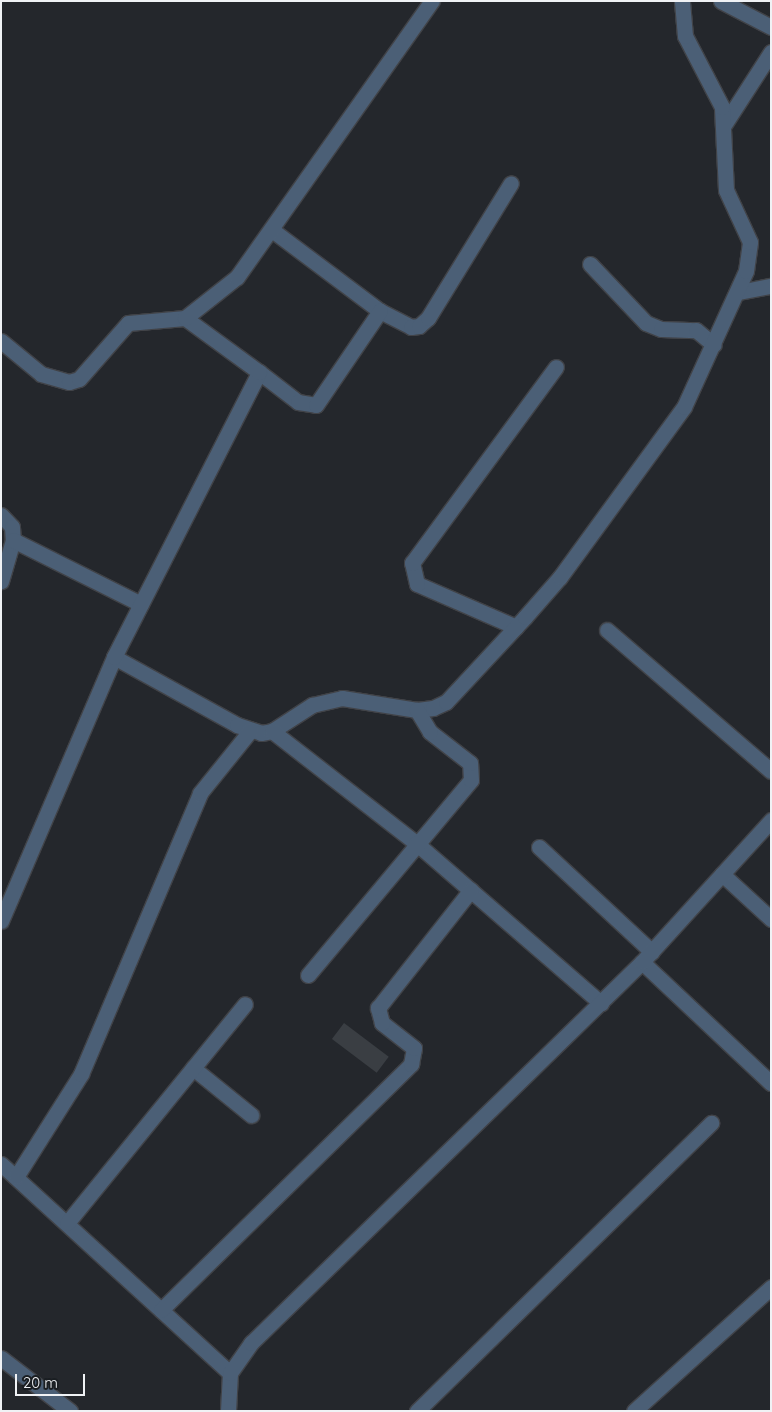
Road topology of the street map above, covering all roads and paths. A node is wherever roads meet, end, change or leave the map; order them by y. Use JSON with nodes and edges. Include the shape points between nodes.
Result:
{"nodes":[{"id":1,"x":432,"y":1,"type":"edge"},
{"id":2,"x":682,"y":1,"type":"edge"},
{"id":3,"x":721,"y":1,"type":"edge"},
{"id":4,"x":771,"y":27,"type":"edge"},
{"id":5,"x":771,"y":52,"type":"edge"},
{"id":6,"x":724,"y":126,"type":"junction"},
{"id":7,"x":512,"y":183,"type":"dead end"},
{"id":8,"x":272,"y":230,"type":"junction"},
{"id":9,"x":590,"y":264,"type":"dead end"},
{"id":10,"x":771,"y":286,"type":"edge"},
{"id":11,"x":739,"y":292,"type":"junction"},
{"id":12,"x":380,"y":312,"type":"junction"},
{"id":13,"x":185,"y":318,"type":"junction"},
{"id":14,"x":1,"y":341,"type":"edge"},
{"id":15,"x":714,"y":346,"type":"junction"},
{"id":16,"x":556,"y":367,"type":"dead end"},
{"id":17,"x":259,"y":372,"type":"junction"},
{"id":18,"x":1,"y":515,"type":"edge"},
{"id":19,"x":13,"y":540,"type":"junction"},
{"id":20,"x":1,"y":581,"type":"edge"},
{"id":21,"x":141,"y":604,"type":"junction"},
{"id":22,"x":516,"y":627,"type":"junction"},
{"id":23,"x":607,"y":630,"type":"dead end"},
{"id":24,"x":114,"y":657,"type":"junction"},
{"id":25,"x":417,"y":710,"type":"junction"},
{"id":26,"x":250,"y":731,"type":"junction"},
{"id":27,"x":272,"y":731,"type":"junction"},
{"id":28,"x":771,"y":771,"type":"edge"},
{"id":29,"x":771,"y":820,"type":"edge"},
{"id":30,"x":416,"y":843,"type":"junction"},
{"id":31,"x":539,"y":847,"type":"dead end"},
{"id":32,"x":722,"y":874,"type":"junction"},
{"id":33,"x":471,"y":890,"type":"junction"},
{"id":34,"x":771,"y":919,"type":"edge"},
{"id":35,"x":1,"y":921,"type":"edge"},
{"id":36,"x":647,"y":957,"type":"junction"},
{"id":37,"x":308,"y":975,"type":"dead end"},
{"id":38,"x":600,"y":1003,"type":"junction"},
{"id":39,"x":245,"y":1004,"type":"dead end"},
{"id":40,"x":194,"y":1068,"type":"junction"},
{"id":41,"x":771,"y":1083,"type":"edge"},
{"id":42,"x":251,"y":1115,"type":"dead end"},
{"id":43,"x":711,"y":1123,"type":"dead end"},
{"id":44,"x":1,"y":1164,"type":"edge"},
{"id":45,"x":16,"y":1177,"type":"junction"},
{"id":46,"x":67,"y":1223,"type":"junction"},
{"id":47,"x":769,"y":1290,"type":"edge"},
{"id":48,"x":161,"y":1310,"type":"junction"},
{"id":49,"x":1,"y":1358,"type":"edge"},
{"id":50,"x":230,"y":1373,"type":"junction"},
{"id":51,"x":70,"y":1411,"type":"edge"},
{"id":52,"x":228,"y":1411,"type":"edge"},
{"id":53,"x":417,"y":1411,"type":"edge"},
{"id":54,"x":634,"y":1411,"type":"edge"}],
"edges":[{"from":1,"to":8,"type":"street"},
{"from":2,"to":6,"type":"street","via":[[681,22],[716,92]]},
{"from":3,"to":4,"type":"street"},
{"from":5,"to":6,"type":"street"},
{"from":6,"to":11,"type":"street","via":[[726,190],[750,242]]},
{"from":7,"to":12,"type":"street","via":[[428,318],[411,327]]},
{"from":8,"to":12,"type":"street"},
{"from":8,"to":13,"type":"street","via":[[237,277]]},
{"from":9,"to":15,"type":"street","via":[[646,323],[661,329],[696,330]]},
{"from":10,"to":11,"type":"street"},
{"from":11,"to":15,"type":"street"},
{"from":12,"to":17,"type":"street","via":[[316,405],[298,402]]},
{"from":13,"to":14,"type":"street","via":[[128,323],[78,379],[69,382],[41,374]]},
{"from":13,"to":17,"type":"street"},
{"from":15,"to":22,"type":"street","via":[[672,426],[560,577]]},
{"from":16,"to":22,"type":"street","via":[[412,563],[417,584]]},
{"from":17,"to":21,"type":"street"},
{"from":18,"to":19,"type":"street","via":[[12,527]]},
{"from":19,"to":20,"type":"street"},
{"from":19,"to":21,"type":"street"},
{"from":21,"to":24,"type":"street"},
{"from":22,"to":25,"type":"street","via":[[446,702]]},
{"from":23,"to":28,"type":"street"},
{"from":24,"to":26,"type":"street"},
{"from":24,"to":35,"type":"street"},
{"from":25,"to":27,"type":"street","via":[[342,698],[312,705]]},
{"from":25,"to":30,"type":"street","via":[[430,732],[470,763],[472,772],[466,788]]},
{"from":26,"to":27,"type":"street"},
{"from":26,"to":45,"type":"street","via":[[200,793],[81,1074]]},
{"from":27,"to":30,"type":"street"},
{"from":29,"to":32,"type":"street"},
{"from":30,"to":33,"type":"street"},
{"from":30,"to":37,"type":"street"},
{"from":31,"to":36,"type":"street"},
{"from":32,"to":34,"type":"street"},
{"from":32,"to":36,"type":"street"},
{"from":33,"to":38,"type":"street"},
{"from":33,"to":48,"type":"street","via":[[378,1008],[382,1023],[414,1048],[411,1064]]},
{"from":36,"to":38,"type":"street"},
{"from":36,"to":41,"type":"street"},
{"from":38,"to":50,"type":"street","via":[[251,1343]]},
{"from":39,"to":40,"type":"street"},
{"from":40,"to":42,"type":"street"},
{"from":40,"to":46,"type":"street"},
{"from":43,"to":53,"type":"street"},
{"from":44,"to":45,"type":"street"},
{"from":45,"to":46,"type":"street"},
{"from":46,"to":48,"type":"street"},
{"from":47,"to":54,"type":"street"},
{"from":48,"to":50,"type":"street"},
{"from":49,"to":51,"type":"street"},
{"from":50,"to":52,"type":"street"}]}
